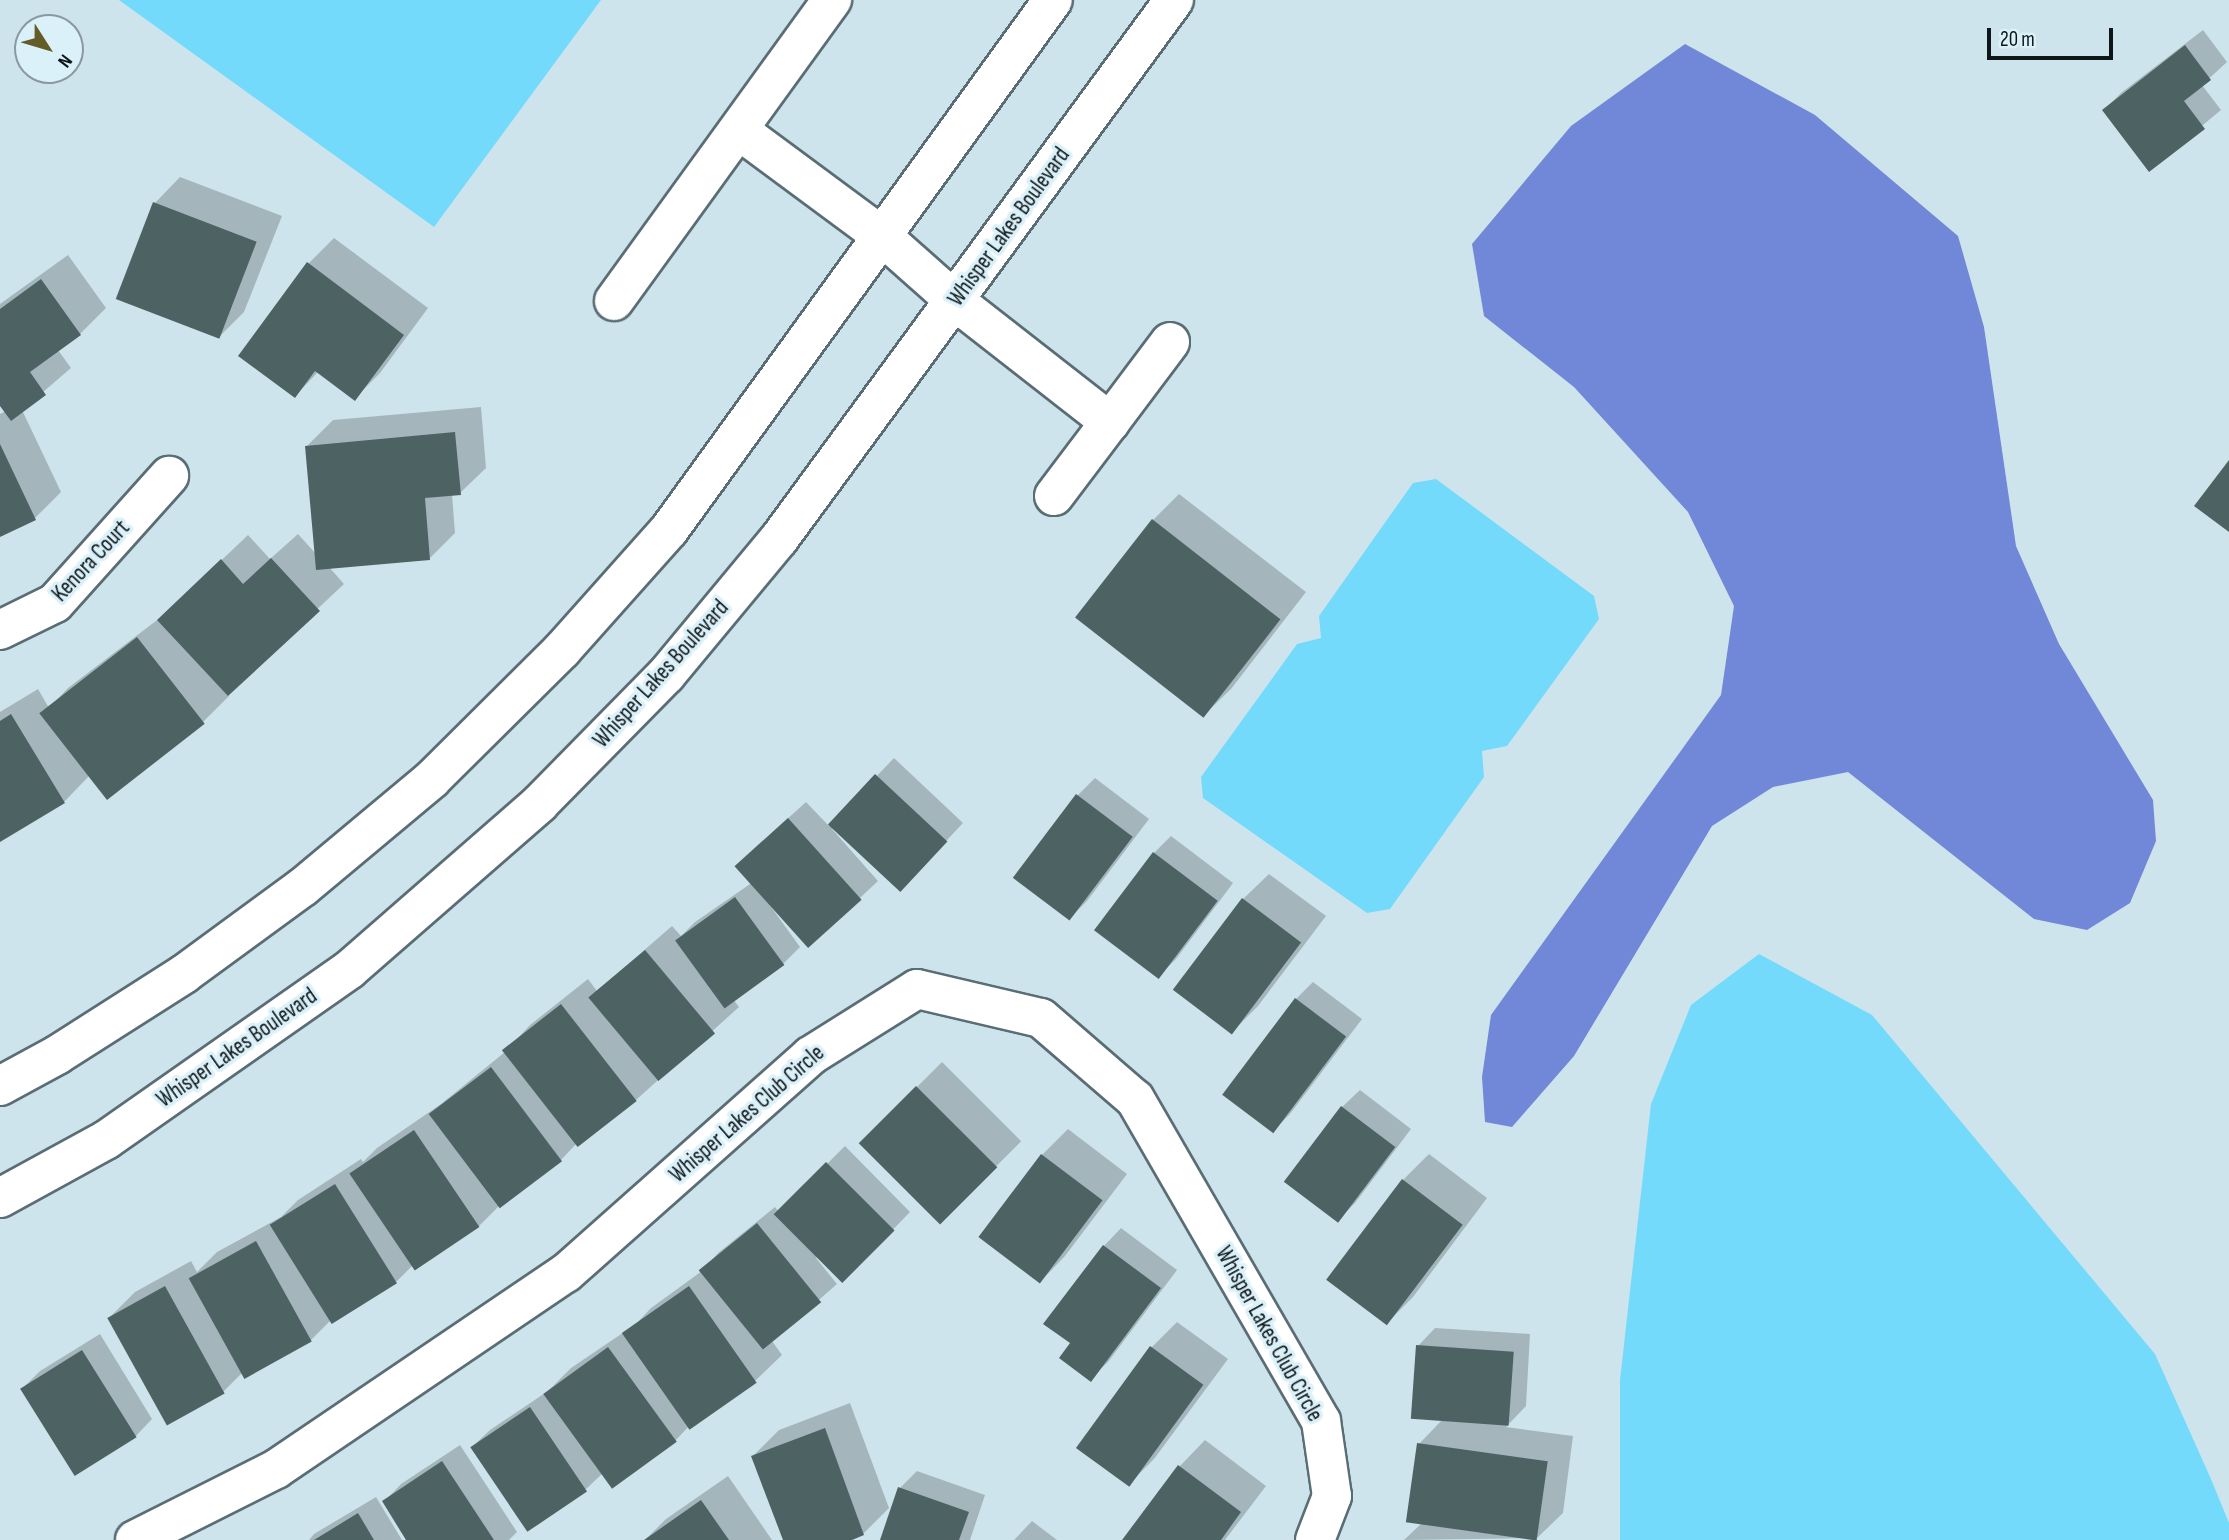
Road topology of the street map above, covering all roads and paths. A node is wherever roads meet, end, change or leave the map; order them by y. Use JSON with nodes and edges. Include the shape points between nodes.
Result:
{"nodes":[{"id":1,"x":832,"y":0,"type":"edge"},
{"id":2,"x":1053,"y":0,"type":"edge"},
{"id":3,"x":1174,"y":0,"type":"edge"},
{"id":4,"x":740,"y":131,"type":"junction"},
{"id":5,"x":883,"y":237,"type":"junction"},
{"id":6,"x":614,"y":301,"type":"dead end"},
{"id":7,"x":956,"y":301,"type":"junction"},
{"id":8,"x":1170,"y":342,"type":"dead end"},
{"id":9,"x":1110,"y":422,"type":"junction"},
{"id":10,"x":169,"y":476,"type":"dead end"},
{"id":11,"x":1054,"y":496,"type":"dead end"},
{"id":12,"x":0,"y":630,"type":"edge"},
{"id":13,"x":0,"y":1086,"type":"edge"},
{"id":14,"x":0,"y":1198,"type":"edge"},
{"id":15,"x":135,"y":1540,"type":"edge"},
{"id":16,"x":1315,"y":1540,"type":"edge"}],
"edges":[{"from":1,"to":4,"type":"street"},
{"from":2,"to":5,"type":"street"},
{"from":3,"to":7,"type":"street","name":"Whisper Lakes Boulevard"},
{"from":4,"to":5,"type":"street"},
{"from":4,"to":6,"type":"street"},
{"from":5,"to":7,"type":"street"},
{"from":5,"to":13,"type":"street","via":[[669,530],[562,650],[432,779],[303,887],[184,974]]},
{"from":7,"to":9,"type":"street"},
{"from":7,"to":14,"type":"street","name":"Whisper Lakes Boulevard","via":[[779,539],[666,675],[540,803],[350,969],[106,1140]]},
{"from":8,"to":9,"type":"street"},
{"from":9,"to":11,"type":"street"},
{"from":10,"to":12,"type":"street","name":"Kenora Court","via":[[55,603]]},
{"from":15,"to":16,"type":"street","name":"Whisper Lakes Club Circle","via":[[276,1469],[566,1273],[810,1056],[916,989],[1041,1018],[1135,1098],[1321,1421],[1332,1496]]}]}
